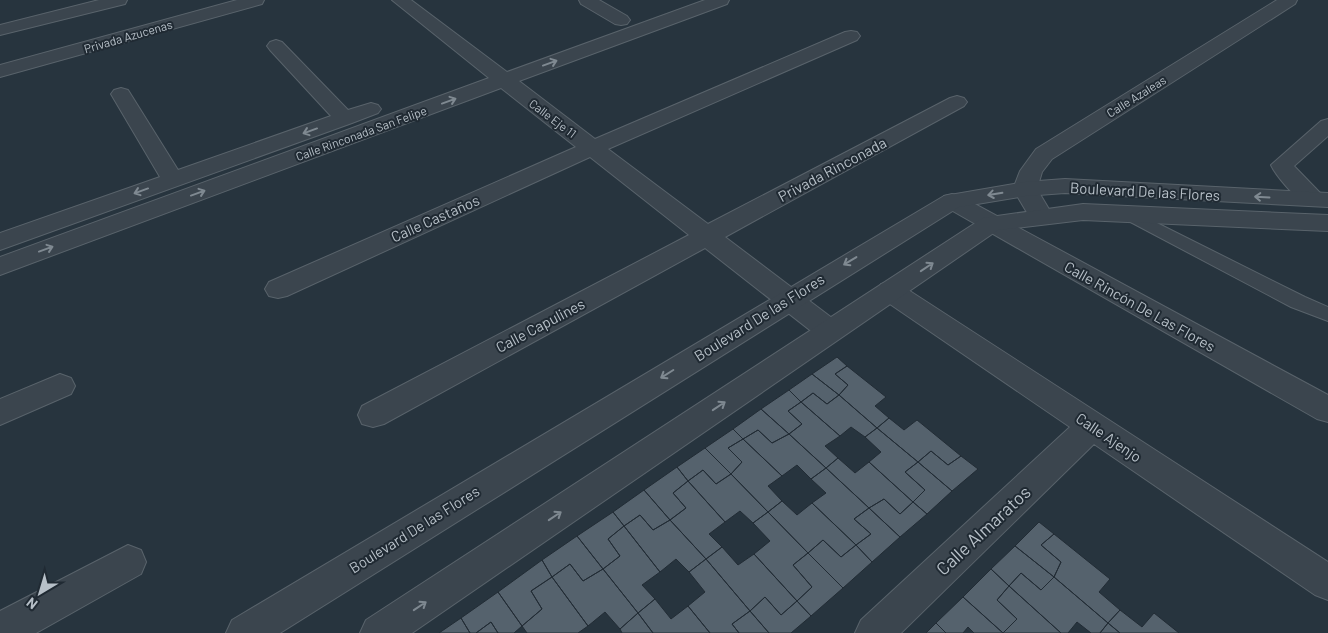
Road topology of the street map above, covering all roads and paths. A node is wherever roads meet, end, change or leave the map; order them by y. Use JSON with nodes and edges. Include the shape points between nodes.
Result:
{"nodes":[{"id":1,"x":119,"y":0,"type":"edge"},
{"id":2,"x":256,"y":0,"type":"edge"},
{"id":3,"x":400,"y":0,"type":"edge"},
{"id":4,"x":587,"y":0,"type":"edge"},
{"id":5,"x":677,"y":0,"type":"edge"},
{"id":6,"x":721,"y":0,"type":"edge"},
{"id":7,"x":1289,"y":0,"type":"edge"},
{"id":8,"x":622,"y":20,"type":"junction"},
{"id":9,"x":0,"y":30,"type":"edge"},
{"id":10,"x":851,"y":36,"type":"dead end"},
{"id":11,"x":276,"y":46,"type":"dead end"},
{"id":12,"x":0,"y":72,"type":"edge"},
{"id":13,"x":496,"y":74,"type":"junction"},
{"id":14,"x":121,"y":94,"type":"dead end"},
{"id":15,"x":957,"y":102,"type":"dead end"},
{"id":16,"x":345,"y":119,"type":"junction"},
{"id":17,"x":1328,"y":125,"type":"edge"},
{"id":18,"x":592,"y":148,"type":"junction"},
{"id":19,"x":173,"y":180,"type":"junction"},
{"id":20,"x":1025,"y":189,"type":"junction"},
{"id":21,"x":952,"y":201,"type":"junction"},
{"id":22,"x":1323,"y":207,"type":"edge"},
{"id":23,"x":1127,"y":213,"type":"junction"},
{"id":24,"x":1041,"y":216,"type":"junction"},
{"id":25,"x":992,"y":223,"type":"junction"},
{"id":26,"x":706,"y":235,"type":"junction"},
{"id":27,"x":0,"y":242,"type":"edge"},
{"id":28,"x":0,"y":266,"type":"edge"},
{"id":29,"x":278,"y":289,"type":"dead end"},
{"id":30,"x":890,"y":291,"type":"junction"},
{"id":31,"x":789,"y":299,"type":"junction"},
{"id":32,"x":1328,"y":314,"type":"edge"},
{"id":33,"x":830,"y":331,"type":"junction"},
{"id":34,"x":60,"y":386,"type":"dead end"},
{"id":35,"x":1328,"y":410,"type":"edge"},
{"id":36,"x":0,"y":413,"type":"edge"},
{"id":37,"x":373,"y":415,"type":"dead end"},
{"id":38,"x":1092,"y":426,"type":"junction"},
{"id":39,"x":128,"y":562,"type":"dead end"},
{"id":40,"x":1328,"y":583,"type":"edge"},
{"id":41,"x":0,"y":632,"type":"edge"},
{"id":42,"x":245,"y":633,"type":"edge"},
{"id":43,"x":379,"y":633,"type":"edge"},
{"id":44,"x":874,"y":633,"type":"edge"}],
"edges":[{"from":1,"to":9,"type":"street"},
{"from":2,"to":12,"type":"street","name":"Privada Azucenas"},
{"from":3,"to":13,"type":"street","name":"Calle Eje 11"},
{"from":4,"to":8,"type":"street"},
{"from":5,"to":8,"type":"street","name":"Calle Rinconada San Felipe"},
{"from":13,"to":6,"type":"street","name":"Calle Rinconada San Felipe","one_way":true},
{"from":7,"to":20,"type":"street","name":"Calle Azaleas","via":[[1044,154],[1031,171]]},
{"from":8,"to":13,"type":"street","name":"Calle Rinconada San Felipe"},
{"from":10,"to":18,"type":"street"},
{"from":11,"to":16,"type":"street"},
{"from":13,"to":16,"type":"street","name":"Calle Rinconada San Felipe"},
{"from":13,"to":18,"type":"street","name":"Calle Eje 11"},
{"from":28,"to":13,"type":"street","name":"Calle Rinconada San Felipe","one_way":true},
{"from":14,"to":19,"type":"street"},
{"from":15,"to":26,"type":"street","name":"Privada Rinconada"},
{"from":16,"to":19,"type":"street","name":"Calle Rinconada San Felipe","one_way":true},
{"from":17,"to":22,"type":"street","via":[[1282,164],[1285,171]]},
{"from":18,"to":26,"type":"street","name":"Calle Eje 11"},
{"from":18,"to":29,"type":"street","name":"Calle Castaños"},
{"from":19,"to":27,"type":"street","name":"Calle Rinconada San Felipe","one_way":true},
{"from":20,"to":21,"type":"street","name":"Boulevard De las Flores","one_way":true},
{"from":22,"to":20,"type":"street","name":"Boulevard De las Flores","one_way":true,"via":[[1066,186]]},
{"from":20,"to":24,"type":"street"},
{"from":21,"to":25,"type":"street","name":"Calle Rincón De Las Flores"},
{"from":21,"to":31,"type":"street","name":"Boulevard De las Flores","one_way":true},
{"from":22,"to":23,"type":"street","name":"Boulevard De las Flores"},
{"from":23,"to":24,"type":"street","name":"Boulevard De las Flores","via":[[1083,212]]},
{"from":23,"to":32,"type":"lane","via":[[1298,302]]},
{"from":24,"to":25,"type":"street","name":"Boulevard De las Flores"},
{"from":30,"to":25,"type":"street","name":"Boulevard De las Flores","one_way":true},
{"from":25,"to":35,"type":"street","name":"Calle Rincón De Las Flores"},
{"from":26,"to":31,"type":"street","name":"Calle Eje 11"},
{"from":26,"to":37,"type":"street","name":"Calle Capulines"},
{"from":30,"to":33,"type":"street","name":"Boulevard De las Flores"},
{"from":30,"to":38,"type":"street","name":"Calle Ajenjo"},
{"from":31,"to":33,"type":"street","name":"Calle Eje 11"},
{"from":31,"to":42,"type":"street","name":"Boulevard De las Flores","one_way":true},
{"from":43,"to":33,"type":"street","name":"Boulevard De las Flores","one_way":true},
{"from":34,"to":36,"type":"street"},
{"from":38,"to":40,"type":"street","name":"Calle Ajenjo"},
{"from":38,"to":44,"type":"street","name":"Calle Almaratos"},
{"from":39,"to":41,"type":"street"}]}
